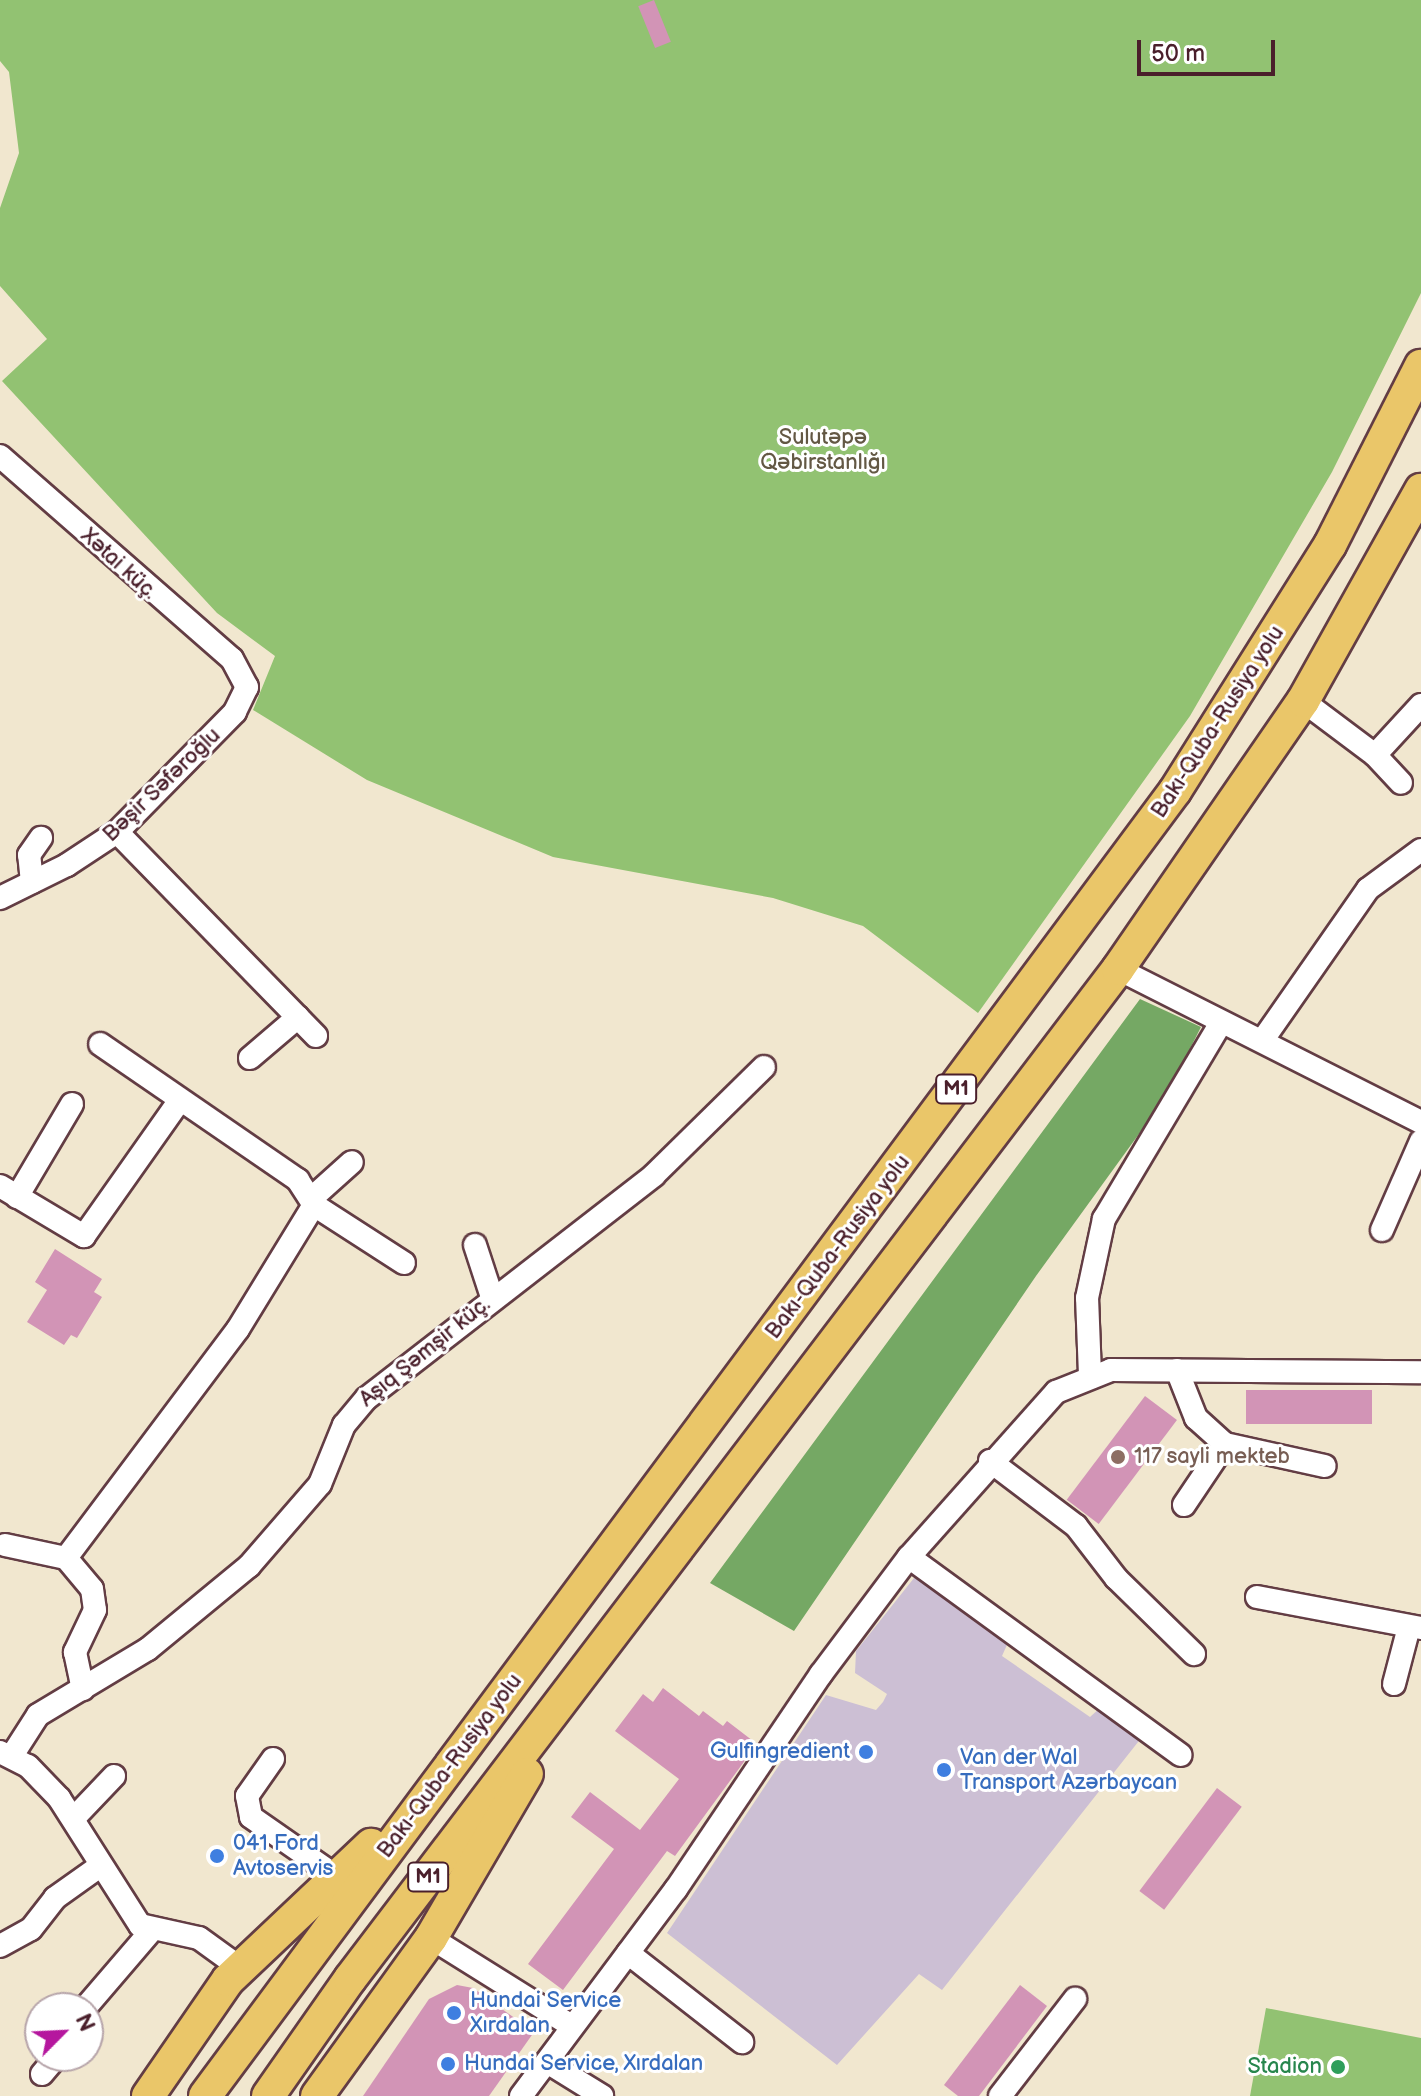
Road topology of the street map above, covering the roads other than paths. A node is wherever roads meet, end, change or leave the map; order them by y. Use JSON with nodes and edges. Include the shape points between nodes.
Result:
{"nodes":[{"id":1,"x":1421,"y":366,"type":"edge"},
{"id":2,"x":4,"y":467,"type":"edge"},
{"id":3,"x":1421,"y":490,"type":"edge"},
{"id":4,"x":241,"y":668,"type":"joint"},
{"id":5,"x":1303,"y":701,"type":"junction"},
{"id":6,"x":1421,"y":705,"type":"edge"},
{"id":7,"x":1375,"y":755,"type":"junction"},
{"id":8,"x":1401,"y":783,"type":"dead end"},
{"id":9,"x":117,"y":832,"type":"junction"},
{"id":10,"x":41,"y":838,"type":"dead end"},
{"id":11,"x":1421,"y":850,"type":"edge"},
{"id":12,"x":32,"y":882,"type":"junction"},
{"id":13,"x":0,"y":898,"type":"edge"},
{"id":14,"x":1118,"y":969,"type":"junction"},
{"id":15,"x":298,"y":1017,"type":"junction"},
{"id":16,"x":1221,"y":1023,"type":"junction"},
{"id":17,"x":316,"y":1036,"type":"dead end"},
{"id":18,"x":1262,"y":1041,"type":"junction"},
{"id":19,"x":100,"y":1044,"type":"dead end"},
{"id":20,"x":250,"y":1058,"type":"dead end"},
{"id":21,"x":764,"y":1067,"type":"dead end"},
{"id":22,"x":180,"y":1100,"type":"junction"},
{"id":23,"x":72,"y":1104,"type":"dead end"},
{"id":24,"x":1421,"y":1122,"type":"edge"},
{"id":25,"x":1421,"y":1141,"type":"edge"},
{"id":26,"x":352,"y":1162,"type":"dead end"},
{"id":27,"x":9,"y":1192,"type":"edge"},
{"id":28,"x":314,"y":1201,"type":"junction"},
{"id":29,"x":1382,"y":1230,"type":"dead end"},
{"id":30,"x":475,"y":1245,"type":"dead end"},
{"id":31,"x":404,"y":1263,"type":"dead end"},
{"id":32,"x":492,"y":1297,"type":"junction"},
{"id":33,"x":1177,"y":1370,"type":"junction"},
{"id":34,"x":1421,"y":1372,"type":"edge"},
{"id":35,"x":1090,"y":1375,"type":"junction"},
{"id":36,"x":1225,"y":1444,"type":"junction"},
{"id":37,"x":990,"y":1461,"type":"junction"},
{"id":38,"x":1325,"y":1466,"type":"dead end"},
{"id":39,"x":1184,"y":1505,"type":"dead end"},
{"id":40,"x":5,"y":1545,"type":"dead end"},
{"id":41,"x":909,"y":1557,"type":"junction"},
{"id":42,"x":66,"y":1558,"type":"junction"},
{"id":43,"x":1257,"y":1597,"type":"dead end"},
{"id":44,"x":1415,"y":1628,"type":"edge"},
{"id":45,"x":1194,"y":1654,"type":"dead end"},
{"id":46,"x":592,"y":1660,"type":"junction"},
{"id":47,"x":1394,"y":1684,"type":"dead end"},
{"id":48,"x":83,"y":1689,"type":"junction"},
{"id":49,"x":6,"y":1753,"type":"edge"},
{"id":50,"x":1181,"y":1755,"type":"dead end"},
{"id":51,"x":273,"y":1759,"type":"dead end"},
{"id":52,"x":114,"y":1776,"type":"dead end"},
{"id":53,"x":441,"y":1780,"type":"junction"},
{"id":54,"x":74,"y":1818,"type":"junction"},
{"id":55,"x":100,"y":1866,"type":"junction"},
{"id":56,"x":337,"y":1877,"type":"junction"},
{"id":57,"x":151,"y":1931,"type":"junction"},
{"id":58,"x":431,"y":1938,"type":"junction"},
{"id":59,"x":0,"y":1946,"type":"edge"},
{"id":60,"x":628,"y":1953,"type":"junction"},
{"id":61,"x":239,"y":1967,"type":"junction"},
{"id":62,"x":99,"y":1992,"type":"edge"},
{"id":63,"x":1075,"y":1999,"type":"dead end"},
{"id":64,"x":572,"y":2026,"type":"junction"},
{"id":65,"x":742,"y":2042,"type":"dead end"},
{"id":66,"x":547,"y":2062,"type":"junction"},
{"id":67,"x":148,"y":2096,"type":"edge"},
{"id":68,"x":205,"y":2096,"type":"edge"},
{"id":69,"x":268,"y":2096,"type":"edge"},
{"id":70,"x":317,"y":2096,"type":"edge"},
{"id":71,"x":521,"y":2096,"type":"edge"},
{"id":72,"x":602,"y":2096,"type":"edge"},
{"id":73,"x":1000,"y":2096,"type":"edge"}],
"edges":[{"from":1,"to":53,"type":"highway","name":"Bakı-Quba-Rusiya yolu","number":"M1","via":[[1330,545],[1175,791]]},
{"from":2,"to":4,"type":"street","name":"Xətai küç."},
{"from":3,"to":5,"type":"highway","number":"M1"},
{"from":4,"to":9,"type":"street","name":"Bəşir Səfəroğlu","via":[[247,687],[235,712]]},
{"from":5,"to":7,"type":"street"},
{"from":5,"to":14,"type":"highway","number":"M1"},
{"from":6,"to":7,"type":"street"},
{"from":7,"to":8,"type":"street"},
{"from":9,"to":12,"type":"street","name":"Bəşir Səfəroğlu"},
{"from":9,"to":15,"type":"street"},
{"from":10,"to":12,"type":"street","via":[[29,855]]},
{"from":11,"to":18,"type":"street","via":[[1368,889]]},
{"from":12,"to":13,"type":"street","name":"Bəşir Səfəroğlu"},
{"from":14,"to":16,"type":"street"},
{"from":14,"to":46,"type":"highway","number":"M1"},
{"from":15,"to":17,"type":"street"},
{"from":15,"to":20,"type":"street"},
{"from":16,"to":18,"type":"street"},
{"from":16,"to":35,"type":"street","via":[[1096,1241],[1085,1324]]},
{"from":18,"to":24,"type":"street"},
{"from":19,"to":22,"type":"street"},
{"from":21,"to":32,"type":"street","name":"Aşıq Şəmşir küç.","via":[[654,1175]]},
{"from":22,"to":27,"type":"street","via":[[84,1236]]},
{"from":22,"to":28,"type":"street","via":[[298,1180]]},
{"from":23,"to":27,"type":"street"},
{"from":25,"to":29,"type":"street"},
{"from":26,"to":28,"type":"street"},
{"from":28,"to":31,"type":"street"},
{"from":28,"to":42,"type":"street","via":[[238,1329]]},
{"from":30,"to":32,"type":"street"},
{"from":32,"to":48,"type":"street","name":"Aşıq Şəmşir küç.","via":[[352,1412],[320,1484],[249,1566],[148,1649]]},
{"from":33,"to":34,"type":"street"},
{"from":33,"to":35,"type":"street"},
{"from":33,"to":36,"type":"street","via":[[1196,1418]]},
{"from":35,"to":37,"type":"street","via":[[1041,1403]]},
{"from":36,"to":38,"type":"street"},
{"from":36,"to":39,"type":"street"},
{"from":37,"to":41,"type":"street"},
{"from":37,"to":45,"type":"street","via":[[1076,1526],[1116,1578]]},
{"from":40,"to":42,"type":"street"},
{"from":41,"to":50,"type":"street"},
{"from":41,"to":60,"type":"street","via":[[821,1674],[727,1817]]},
{"from":42,"to":48,"type":"street","via":[[96,1599],[75,1652]]},
{"from":43,"to":44,"type":"street"},
{"from":44,"to":47,"type":"street"},
{"from":46,"to":58,"type":"highway"},
{"from":46,"to":69,"type":"highway","number":"M1"},
{"from":48,"to":49,"type":"street","name":"Aşıq Şəmşir küç.","via":[[38,1715]]},
{"from":49,"to":54,"type":"street","via":[[44,1780]]},
{"from":51,"to":56,"type":"street","via":[[247,1796],[251,1817]]},
{"from":52,"to":54,"type":"street"},
{"from":53,"to":56,"type":"highway"},
{"from":53,"to":68,"type":"highway","name":"Bakı-Quba-Rusiya yolu","number":"M1"},
{"from":54,"to":55,"type":"street"},
{"from":55,"to":57,"type":"street","via":[[130,1914]]},
{"from":55,"to":59,"type":"street","via":[[55,1898],[31,1929]]},
{"from":56,"to":61,"type":"highway"},
{"from":57,"to":61,"type":"street","via":[[199,1938]]},
{"from":57,"to":62,"type":"street"},
{"from":58,"to":64,"type":"street"},
{"from":58,"to":70,"type":"highway"},
{"from":60,"to":64,"type":"street"},
{"from":60,"to":65,"type":"street"},
{"from":61,"to":67,"type":"highway"},
{"from":63,"to":73,"type":"street"},
{"from":64,"to":66,"type":"street"},
{"from":66,"to":71,"type":"street"},
{"from":66,"to":72,"type":"street"}]}
